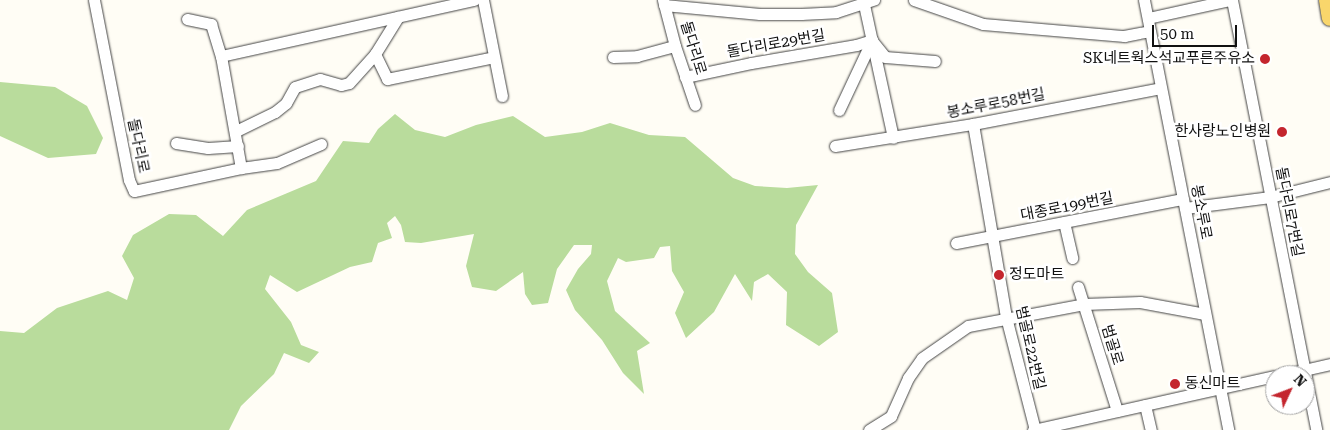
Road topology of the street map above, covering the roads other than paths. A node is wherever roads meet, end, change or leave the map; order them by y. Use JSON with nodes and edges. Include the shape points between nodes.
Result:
{"nodes":[{"id":1,"x":94,"y":0,"type":"edge"},
{"id":2,"x":474,"y":0,"type":"edge"},
{"id":3,"x":484,"y":0,"type":"edge"},
{"id":4,"x":914,"y":0,"type":"edge"},
{"id":5,"x":1144,"y":0,"type":"edge"},
{"id":6,"x":1230,"y":0,"type":"edge"},
{"id":7,"x":1327,"y":0,"type":"edge"},
{"id":8,"x":866,"y":1,"type":"edge"},
{"id":9,"x":664,"y":3,"type":"edge"},
{"id":10,"x":398,"y":17,"type":"junction"},
{"id":11,"x":1148,"y":18,"type":"junction"},
{"id":12,"x":1330,"y":18,"type":"edge"},
{"id":13,"x":187,"y":19,"type":"dead end"},
{"id":14,"x":1150,"y":31,"type":"junction"},
{"id":15,"x":872,"y":40,"type":"junction"},
{"id":16,"x":675,"y":46,"type":"junction"},
{"id":17,"x":375,"y":54,"type":"junction"},
{"id":18,"x":222,"y":56,"type":"junction"},
{"id":19,"x":613,"y":56,"type":"dead end"},
{"id":20,"x":494,"y":58,"type":"junction"},
{"id":21,"x":935,"y":61,"type":"dead end"},
{"id":22,"x":685,"y":77,"type":"junction"},
{"id":23,"x":1161,"y":88,"type":"junction"},
{"id":24,"x":502,"y":96,"type":"dead end"},
{"id":25,"x":695,"y":105,"type":"dead end"},
{"id":26,"x":839,"y":110,"type":"dead end"},
{"id":27,"x":973,"y":124,"type":"junction"},
{"id":28,"x":236,"y":131,"type":"junction"},
{"id":29,"x":893,"y":138,"type":"junction"},
{"id":30,"x":176,"y":143,"type":"dead end"},
{"id":31,"x":321,"y":144,"type":"dead end"},
{"id":32,"x":238,"y":146,"type":"junction"},
{"id":33,"x":835,"y":146,"type":"dead end"},
{"id":34,"x":241,"y":168,"type":"junction"},
{"id":35,"x":1330,"y":182,"type":"edge"},
{"id":36,"x":1270,"y":197,"type":"junction"},
{"id":37,"x":1184,"y":204,"type":"junction"},
{"id":38,"x":1064,"y":222,"type":"junction"},
{"id":39,"x":994,"y":236,"type":"junction"},
{"id":40,"x":956,"y":244,"type":"dead end"},
{"id":41,"x":1072,"y":258,"type":"dead end"},
{"id":42,"x":1078,"y":287,"type":"dead end"},
{"id":43,"x":1084,"y":304,"type":"junction"},
{"id":44,"x":1205,"y":314,"type":"junction"},
{"id":45,"x":1006,"y":317,"type":"junction"},
{"id":46,"x":1330,"y":364,"type":"edge"},
{"id":47,"x":1304,"y":365,"type":"edge"},
{"id":48,"x":1315,"y":368,"type":"edge"},
{"id":49,"x":1265,"y":378,"type":"edge"},
{"id":50,"x":1220,"y":389,"type":"junction"},
{"id":51,"x":1145,"y":405,"type":"junction"},
{"id":52,"x":1118,"y":411,"type":"junction"},
{"id":53,"x":1313,"y":415,"type":"edge"},
{"id":54,"x":1073,"y":426,"type":"edge"},
{"id":55,"x":869,"y":430,"type":"edge"},
{"id":56,"x":1034,"y":430,"type":"edge"},
{"id":57,"x":1151,"y":430,"type":"edge"},
{"id":58,"x":1228,"y":430,"type":"edge"},
{"id":59,"x":1316,"y":430,"type":"edge"}],
"edges":[{"from":1,"to":34,"type":"street","name":"돌다리로","via":[[129,180],[134,190]]},
{"from":2,"to":10,"type":"street"},
{"from":3,"to":20,"type":"street"},
{"from":4,"to":14,"type":"street","via":[[983,24],[1124,36]]},
{"from":5,"to":11,"type":"street","name":"봉소루로"},
{"from":6,"to":11,"type":"street"},
{"from":6,"to":36,"type":"street","name":"돌다리로7번길"},
{"from":7,"to":12,"type":"main road"},
{"from":8,"to":9,"type":"street","via":[[836,12],[801,14],[760,14]]},
{"from":8,"to":15,"type":"street"},
{"from":9,"to":16,"type":"street","name":"돌다리로"},
{"from":10,"to":17,"type":"street"},
{"from":10,"to":18,"type":"street"},
{"from":11,"to":14,"type":"street","name":"봉소루로"},
{"from":13,"to":18,"type":"street","via":[[211,24]]},
{"from":14,"to":23,"type":"street","name":"봉소루로"},
{"from":15,"to":21,"type":"street","via":[[885,57]]},
{"from":15,"to":22,"type":"street","name":"돌다리로29번길"},
{"from":15,"to":26,"type":"street"},
{"from":15,"to":29,"type":"street"},
{"from":16,"to":19,"type":"street","via":[[637,56]]},
{"from":16,"to":22,"type":"street","name":"돌다리로"},
{"from":17,"to":20,"type":"street","via":[[387,79]]},
{"from":17,"to":28,"type":"street","via":[[349,83],[341,85],[320,80],[295,86],[286,103],[275,112]]},
{"from":18,"to":28,"type":"street"},
{"from":20,"to":24,"type":"street"},
{"from":22,"to":25,"type":"street","name":"돌다리로"},
{"from":23,"to":27,"type":"street","name":"봉소루로58번길"},
{"from":23,"to":37,"type":"street","name":"봉소루로"},
{"from":27,"to":29,"type":"street","name":"봉소루로58번길"},
{"from":27,"to":39,"type":"street","name":"범골로22번길"},
{"from":28,"to":32,"type":"street"},
{"from":29,"to":33,"type":"street","name":"봉소루로58번길"},
{"from":30,"to":32,"type":"street","via":[[208,148]]},
{"from":31,"to":34,"type":"street","name":"돌다리로","via":[[277,163]]},
{"from":32,"to":34,"type":"street"},
{"from":35,"to":36,"type":"street","name":"대종로199번길"},
{"from":36,"to":37,"type":"street","name":"대종로199번길"},
{"from":36,"to":47,"type":"street","name":"돌다리로7번길"},
{"from":37,"to":38,"type":"street","name":"대종로199번길"},
{"from":37,"to":44,"type":"street","name":"봉소루로"},
{"from":38,"to":39,"type":"street","name":"대종로199번길"},
{"from":38,"to":41,"type":"street"},
{"from":39,"to":40,"type":"street","name":"대종로199번길"},
{"from":39,"to":45,"type":"street","name":"범골로22번길"},
{"from":42,"to":43,"type":"street","name":"범골로"},
{"from":43,"to":44,"type":"street","via":[[1140,302]]},
{"from":43,"to":45,"type":"street"},
{"from":43,"to":52,"type":"street","name":"범골로"},
{"from":44,"to":50,"type":"street","name":"봉소루로"},
{"from":45,"to":55,"type":"street","via":[[968,326],[922,358],[908,378],[891,416]]},
{"from":45,"to":56,"type":"street","name":"범골로22번길"},
{"from":46,"to":48,"type":"street"},
{"from":49,"to":50,"type":"street"},
{"from":50,"to":51,"type":"street"},
{"from":50,"to":58,"type":"street","name":"봉소루로"},
{"from":51,"to":52,"type":"street"},
{"from":51,"to":57,"type":"street"},
{"from":52,"to":54,"type":"street"},
{"from":53,"to":59,"type":"street","name":"돌다리로7번길"},
{"from":54,"to":56,"type":"street"}]}
